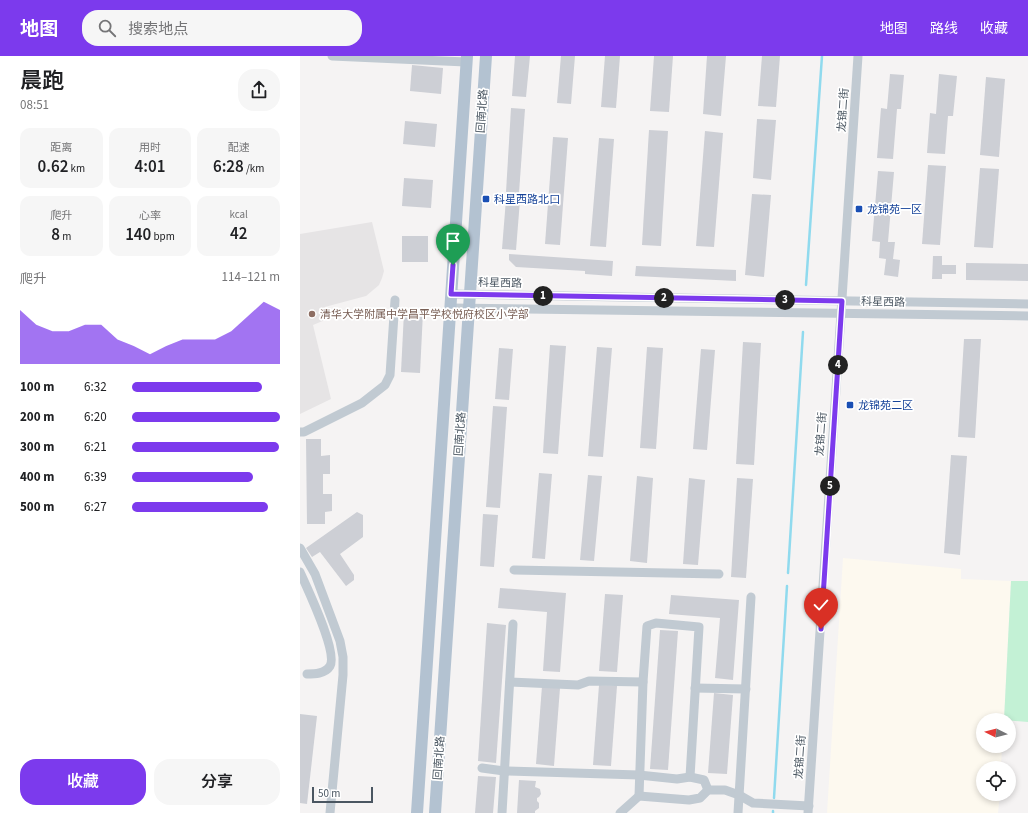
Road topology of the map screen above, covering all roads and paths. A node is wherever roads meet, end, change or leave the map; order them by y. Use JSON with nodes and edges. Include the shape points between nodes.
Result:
{"nodes":[{"id":1,"x":332,"y":56,"type":"edge"},
{"id":2,"x":486,"y":56,"type":"edge"},
{"id":3,"x":858,"y":56,"type":"edge"},
{"id":4,"x":466,"y":59,"type":"edge"},
{"id":5,"x":451,"y":294,"type":"junction"},
{"id":6,"x":470,"y":295,"type":"junction"},
{"id":7,"x":395,"y":300,"type":"dead end"},
{"id":8,"x":842,"y":301,"type":"junction"},
{"id":9,"x":1028,"y":304,"type":"edge"},
{"id":10,"x":450,"y":308,"type":"junction"},
{"id":11,"x":469,"y":308,"type":"junction"},
{"id":12,"x":841,"y":314,"type":"junction"},
{"id":13,"x":1028,"y":316,"type":"edge"},
{"id":14,"x":300,"y":432,"type":"edge"},
{"id":15,"x":300,"y":548,"type":"edge"},
{"id":16,"x":514,"y":570,"type":"dead end"},
{"id":17,"x":300,"y":572,"type":"edge"},
{"id":18,"x":720,"y":574,"type":"dead end"},
{"id":19,"x":751,"y":597,"type":"dead end"},
{"id":20,"x":513,"y":624,"type":"dead end"},
{"id":21,"x":307,"y":674,"type":"dead end"},
{"id":22,"x":510,"y":682,"type":"junction"},
{"id":23,"x":643,"y":682,"type":"junction"},
{"id":24,"x":695,"y":688,"type":"junction"},
{"id":25,"x":746,"y":689,"type":"junction"},
{"id":26,"x":482,"y":768,"type":"dead end"},
{"id":27,"x":504,"y":771,"type":"junction"},
{"id":28,"x":640,"y":775,"type":"junction"},
{"id":29,"x":690,"y":777,"type":"junction"},
{"id":30,"x":708,"y":790,"type":"junction"},
{"id":31,"x":739,"y":795,"type":"junction"},
{"id":32,"x":639,"y":796,"type":"junction"},
{"id":33,"x":809,"y":810,"type":"edge"},
{"id":34,"x":330,"y":813,"type":"edge"},
{"id":35,"x":417,"y":813,"type":"edge"},
{"id":36,"x":435,"y":813,"type":"edge"},
{"id":37,"x":502,"y":813,"type":"edge"},
{"id":38,"x":620,"y":813,"type":"edge"},
{"id":39,"x":738,"y":813,"type":"edge"}],
"edges":[{"from":1,"to":4,"type":"street"},
{"from":2,"to":6,"type":"main road","name":"回南北路"},
{"from":3,"to":8,"type":"street","name":"龙锦二街"},
{"from":4,"to":5,"type":"main road","name":"回南北路"},
{"from":5,"to":6,"type":"street","name":"科星西路"},
{"from":5,"to":10,"type":"main road","name":"回南北路"},
{"from":6,"to":8,"type":"street","name":"科星西路"},
{"from":6,"to":11,"type":"main road","name":"回南北路"},
{"from":7,"to":14,"type":"street","via":[[390,375],[385,385],[362,402]]},
{"from":8,"to":9,"type":"street","name":"科星西路"},
{"from":8,"to":12,"type":"street","name":"龙锦二街"},
{"from":10,"to":11,"type":"street","name":"科星西路"},
{"from":10,"to":35,"type":"main road","name":"回南北路"},
{"from":11,"to":12,"type":"street","name":"科星西路"},
{"from":11,"to":36,"type":"main road","name":"回南北路"},
{"from":12,"to":13,"type":"street","name":"科星西路"},
{"from":12,"to":33,"type":"street","name":"龙锦二街"},
{"from":15,"to":34,"type":"street","via":[[315,574],[340,641],[343,657]]},
{"from":16,"to":18,"type":"street"},
{"from":17,"to":21,"type":"street","via":[[324,627],[331,661],[330,666],[324,671]]},
{"from":19,"to":25,"type":"street"},
{"from":20,"to":22,"type":"street"},
{"from":22,"to":23,"type":"street","via":[[578,686],[589,681]]},
{"from":22,"to":27,"type":"street"},
{"from":23,"to":24,"type":"street","via":[[647,626],[656,623],[699,627]]},
{"from":23,"to":28,"type":"street"},
{"from":24,"to":25,"type":"street"},
{"from":24,"to":29,"type":"street"},
{"from":25,"to":31,"type":"street"},
{"from":26,"to":27,"type":"street"},
{"from":27,"to":28,"type":"street"},
{"from":27,"to":37,"type":"street"},
{"from":28,"to":29,"type":"street","via":[[677,779]]},
{"from":28,"to":32,"type":"street"},
{"from":29,"to":30,"type":"street","via":[[704,780]]},
{"from":30,"to":31,"type":"street","via":[[725,790]]},
{"from":30,"to":32,"type":"street","via":[[700,798],[689,800]]},
{"from":31,"to":33,"type":"street","via":[[753,803]]},
{"from":31,"to":39,"type":"street"},
{"from":32,"to":38,"type":"street"}]}
